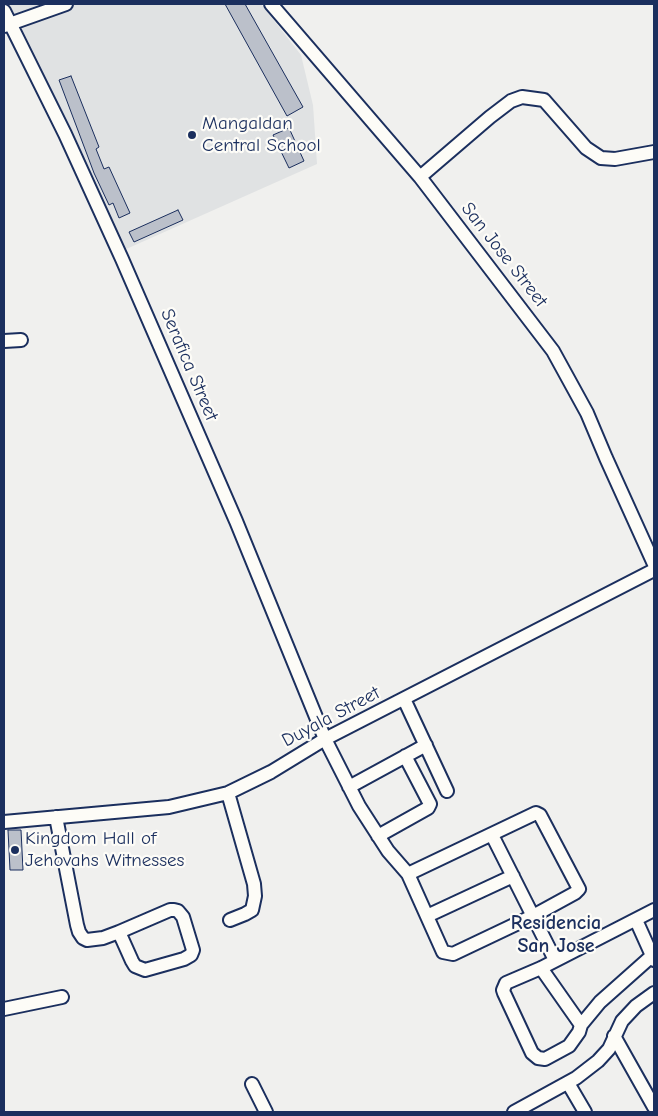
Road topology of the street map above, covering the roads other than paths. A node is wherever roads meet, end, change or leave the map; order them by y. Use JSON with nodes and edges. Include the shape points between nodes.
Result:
{"nodes":[{"id":1,"x":66,"y":4,"type":"edge"},
{"id":2,"x":271,"y":4,"type":"edge"},
{"id":3,"x":4,"y":11,"type":"edge"},
{"id":4,"x":6,"y":25,"type":"edge"},
{"id":5,"x":654,"y":152,"type":"edge"},
{"id":6,"x":420,"y":177,"type":"junction"},
{"id":7,"x":21,"y":340,"type":"dead end"},
{"id":8,"x":4,"y":341,"type":"edge"},
{"id":9,"x":654,"y":564,"type":"edge"},
{"id":10,"x":654,"y":570,"type":"edge"},
{"id":11,"x":404,"y":699,"type":"junction"},
{"id":12,"x":325,"y":740,"type":"junction"},
{"id":13,"x":426,"y":745,"type":"junction"},
{"id":14,"x":405,"y":756,"type":"junction"},
{"id":15,"x":349,"y":787,"type":"junction"},
{"id":16,"x":447,"y":791,"type":"dead end"},
{"id":17,"x":228,"y":792,"type":"junction"},
{"id":18,"x":56,"y":817,"type":"junction"},
{"id":19,"x":4,"y":822,"type":"edge"},
{"id":20,"x":492,"y":835,"type":"junction"},
{"id":21,"x":378,"y":836,"type":"junction"},
{"id":22,"x":408,"y":874,"type":"junction"},
{"id":23,"x":512,"y":876,"type":"junction"},
{"id":24,"x":654,"y":910,"type":"edge"},
{"id":25,"x":426,"y":916,"type":"junction"},
{"id":26,"x":533,"y":916,"type":"junction"},
{"id":27,"x":230,"y":920,"type":"dead end"},
{"id":28,"x":636,"y":920,"type":"junction"},
{"id":29,"x":119,"y":932,"type":"junction"},
{"id":30,"x":653,"y":957,"type":"edge"},
{"id":31,"x":555,"y":960,"type":"junction"},
{"id":32,"x":541,"y":968,"type":"junction"},
{"id":33,"x":654,"y":993,"type":"edge"},
{"id":34,"x":62,"y":997,"type":"dead end"},
{"id":35,"x":4,"y":1009,"type":"edge"},
{"id":36,"x":581,"y":1025,"type":"junction"},
{"id":37,"x":614,"y":1036,"type":"junction"},
{"id":38,"x":568,"y":1083,"type":"junction"},
{"id":39,"x":252,"y":1084,"type":"dead end"},
{"id":40,"x":654,"y":1107,"type":"edge"},
{"id":41,"x":266,"y":1112,"type":"edge"},
{"id":42,"x":514,"y":1112,"type":"edge"},
{"id":43,"x":585,"y":1112,"type":"edge"}],
"edges":[{"from":1,"to":4,"type":"street"},
{"from":2,"to":6,"type":"street","name":"San Jose Street"},
{"from":3,"to":4,"type":"street","name":"Serafica Street"},
{"from":4,"to":12,"type":"street","name":"Serafica Street","via":[[65,134],[122,258],[236,521]]},
{"from":5,"to":6,"type":"street","via":[[615,160],[601,158],[586,148],[544,100],[522,97],[490,117]]},
{"from":6,"to":9,"type":"street","name":"San Jose Street","via":[[553,351],[587,413]]},
{"from":7,"to":8,"type":"street"},
{"from":10,"to":11,"type":"street","name":"Duyala Street"},
{"from":11,"to":12,"type":"street","name":"Duyala Street"},
{"from":11,"to":13,"type":"street"},
{"from":12,"to":15,"type":"street","name":"Serafica Street"},
{"from":12,"to":17,"type":"street","name":"Duyala Street","via":[[271,772]]},
{"from":13,"to":14,"type":"street"},
{"from":13,"to":16,"type":"street"},
{"from":14,"to":15,"type":"street"},
{"from":14,"to":21,"type":"street","via":[[430,804]]},
{"from":15,"to":21,"type":"street","name":"Serafica Street"},
{"from":17,"to":18,"type":"street","name":"Duyala Street","via":[[169,807]]},
{"from":17,"to":27,"type":"street","via":[[255,896],[252,910]]},
{"from":18,"to":19,"type":"street","name":"Duyala Street"},
{"from":18,"to":29,"type":"street","via":[[79,932],[88,940]]},
{"from":20,"to":22,"type":"street"},
{"from":20,"to":23,"type":"street"},
{"from":20,"to":26,"type":"street","name":"Serafica Street","via":[[538,813],[578,885],[577,892]]},
{"from":21,"to":22,"type":"street","name":"Serafica Street"},
{"from":22,"to":25,"type":"street","name":"Serafica Street"},
{"from":23,"to":25,"type":"street"},
{"from":23,"to":26,"type":"street"},
{"from":24,"to":28,"type":"street"},
{"from":25,"to":26,"type":"street","name":"Serafica Street","via":[[443,952],[450,954]]},
{"from":26,"to":31,"type":"street"},
{"from":28,"to":30,"type":"street"},
{"from":28,"to":31,"type":"street"},
{"from":29,"to":29,"type":"street","via":[[170,910],[178,911],[183,917],[192,954],[145,970],[132,961]]},
{"from":30,"to":36,"type":"street","via":[[600,1002]]},
{"from":31,"to":32,"type":"street"},
{"from":32,"to":36,"type":"street"},
{"from":32,"to":36,"type":"street","via":[[506,983],[503,990],[532,1053],[545,1059],[563,1050],[576,1038]]},
{"from":33,"to":37,"type":"street","via":[[636,1006]]},
{"from":34,"to":35,"type":"street"},
{"from":37,"to":38,"type":"street","via":[[609,1049],[598,1061]]},
{"from":37,"to":40,"type":"street"},
{"from":38,"to":42,"type":"street"},
{"from":38,"to":43,"type":"street"},
{"from":39,"to":41,"type":"street"}]}
